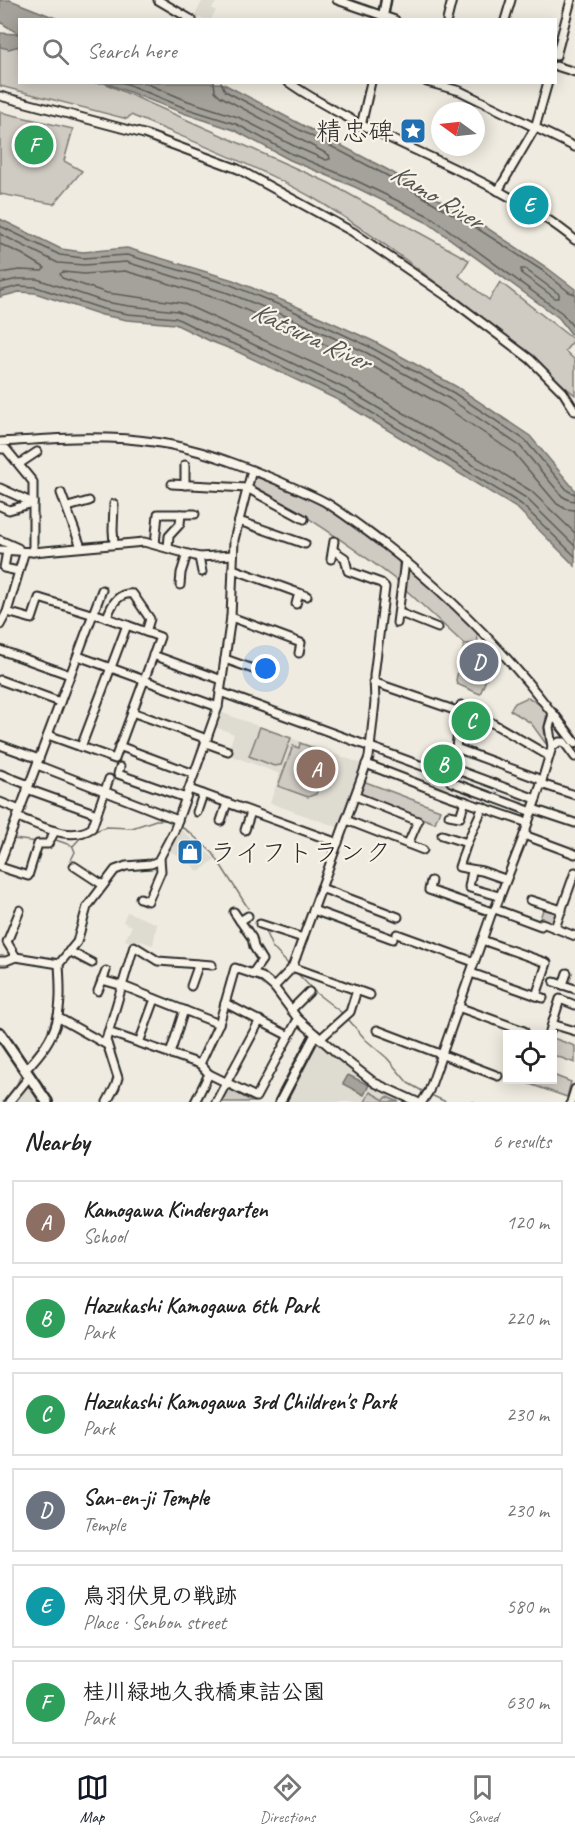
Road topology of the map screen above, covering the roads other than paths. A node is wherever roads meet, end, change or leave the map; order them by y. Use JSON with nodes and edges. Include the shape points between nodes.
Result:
{"nodes":[{"id":1,"x":158,"y":0,"type":"edge"},
{"id":2,"x":337,"y":0,"type":"edge"},
{"id":3,"x":386,"y":0,"type":"edge"},
{"id":4,"x":452,"y":0,"type":"edge"},
{"id":5,"x":511,"y":0,"type":"edge"},
{"id":6,"x":571,"y":0,"type":"edge"},
{"id":7,"x":189,"y":18,"type":"edge"},
{"id":8,"x":383,"y":18,"type":"edge"},
{"id":9,"x":448,"y":18,"type":"edge"},
{"id":10,"x":506,"y":18,"type":"edge"},
{"id":11,"x":557,"y":49,"type":"edge"},
{"id":12,"x":557,"y":67,"type":"edge"},
{"id":13,"x":575,"y":72,"type":"edge"},
{"id":14,"x":291,"y":84,"type":"edge"},
{"id":15,"x":371,"y":84,"type":"edge"},
{"id":16,"x":434,"y":84,"type":"edge"},
{"id":17,"x":462,"y":84,"type":"edge"},
{"id":18,"x":547,"y":84,"type":"edge"},
{"id":19,"x":460,"y":91,"type":"junction"},
{"id":20,"x":0,"y":96,"type":"edge"},
{"id":21,"x":361,"y":126,"type":"junction"},
{"id":22,"x":535,"y":128,"type":"junction"},
{"id":23,"x":575,"y":147,"type":"edge"},
{"id":24,"x":498,"y":191,"type":"junction"},
{"id":25,"x":575,"y":240,"type":"edge"},
{"id":26,"x":575,"y":411,"type":"edge"},
{"id":27,"x":0,"y":442,"type":"edge"},
{"id":28,"x":0,"y":449,"type":"edge"},
{"id":29,"x":37,"y":452,"type":"dead end"},
{"id":30,"x":19,"y":464,"type":"junction"},
{"id":31,"x":185,"y":465,"type":"dead end"},
{"id":32,"x":252,"y":470,"type":"junction"},
{"id":33,"x":172,"y":484,"type":"dead end"},
{"id":34,"x":185,"y":485,"type":"junction"},
{"id":35,"x":0,"y":488,"type":"edge"},
{"id":36,"x":247,"y":488,"type":"junction"},
{"id":37,"x":61,"y":492,"type":"dead end"},
{"id":38,"x":89,"y":501,"type":"dead end"},
{"id":39,"x":33,"y":502,"type":"junction"},
{"id":40,"x":114,"y":504,"type":"dead end"},
{"id":41,"x":0,"y":506,"type":"edge"},
{"id":42,"x":68,"y":507,"type":"junction"},
{"id":43,"x":181,"y":514,"type":"junction"},
{"id":44,"x":195,"y":514,"type":"dead end"},
{"id":45,"x":304,"y":519,"type":"dead end"},
{"id":46,"x":239,"y":521,"type":"junction"},
{"id":47,"x":0,"y":540,"type":"edge"},
{"id":48,"x":334,"y":541,"type":"dead end"},
{"id":49,"x":114,"y":544,"type":"junction"},
{"id":50,"x":155,"y":544,"type":"junction"},
{"id":51,"x":305,"y":544,"type":"dead end"},
{"id":52,"x":81,"y":547,"type":"junction"},
{"id":53,"x":168,"y":548,"type":"junction"},
{"id":54,"x":4,"y":550,"type":"edge"},
{"id":55,"x":333,"y":550,"type":"junction"},
{"id":56,"x":27,"y":552,"type":"junction"},
{"id":57,"x":188,"y":554,"type":"junction"},
{"id":58,"x":233,"y":555,"type":"junction"},
{"id":59,"x":199,"y":557,"type":"junction"},
{"id":60,"x":331,"y":559,"type":"dead end"},
{"id":61,"x":405,"y":561,"type":"junction"},
{"id":62,"x":233,"y":569,"type":"junction"},
{"id":63,"x":18,"y":571,"type":"junction"},
{"id":64,"x":202,"y":572,"type":"dead end"},
{"id":65,"x":180,"y":585,"type":"dead end"},
{"id":66,"x":102,"y":590,"type":"dead end"},
{"id":67,"x":296,"y":604,"type":"dead end"},
{"id":68,"x":7,"y":612,"type":"junction"},
{"id":69,"x":400,"y":613,"type":"junction"},
{"id":70,"x":94,"y":615,"type":"junction"},
{"id":71,"x":231,"y":617,"type":"junction"},
{"id":72,"x":107,"y":618,"type":"junction"},
{"id":73,"x":397,"y":623,"type":"dead end"},
{"id":74,"x":127,"y":625,"type":"junction"},
{"id":75,"x":0,"y":626,"type":"edge"},
{"id":76,"x":438,"y":628,"type":"dead end"},
{"id":77,"x":146,"y":632,"type":"junction"},
{"id":78,"x":0,"y":650,"type":"edge"},
{"id":79,"x":299,"y":653,"type":"dead end"},
{"id":80,"x":153,"y":655,"type":"junction"},
{"id":81,"x":78,"y":656,"type":"junction"},
{"id":82,"x":225,"y":659,"type":"junction"},
{"id":83,"x":111,"y":668,"type":"junction"},
{"id":84,"x":267,"y":674,"type":"dead end"},
{"id":85,"x":70,"y":675,"type":"junction"},
{"id":86,"x":0,"y":680,"type":"edge"},
{"id":87,"x":144,"y":680,"type":"junction"},
{"id":88,"x":222,"y":680,"type":"junction"},
{"id":89,"x":374,"y":682,"type":"junction"},
{"id":90,"x":220,"y":692,"type":"junction"},
{"id":91,"x":60,"y":702,"type":"junction"},
{"id":92,"x":218,"y":706,"type":"junction"},
{"id":93,"x":132,"y":712,"type":"junction"},
{"id":94,"x":460,"y":712,"type":"junction"},
{"id":95,"x":553,"y":714,"type":"junction"},
{"id":96,"x":48,"y":735,"type":"junction"},
{"id":97,"x":206,"y":741,"type":"junction"},
{"id":98,"x":575,"y":743,"type":"edge"},
{"id":99,"x":0,"y":745,"type":"edge"},
{"id":100,"x":119,"y":746,"type":"junction"},
{"id":101,"x":81,"y":747,"type":"junction"},
{"id":102,"x":370,"y":747,"type":"junction"},
{"id":103,"x":552,"y":747,"type":"junction"},
{"id":104,"x":228,"y":751,"type":"dead end"},
{"id":105,"x":549,"y":756,"type":"junction"},
{"id":106,"x":575,"y":757,"type":"edge"},
{"id":107,"x":38,"y":762,"type":"junction"},
{"id":108,"x":366,"y":764,"type":"junction"},
{"id":109,"x":452,"y":768,"type":"dead end"},
{"id":110,"x":0,"y":774,"type":"edge"},
{"id":111,"x":194,"y":774,"type":"junction"},
{"id":112,"x":541,"y":782,"type":"junction"},
{"id":113,"x":28,"y":787,"type":"junction"},
{"id":114,"x":189,"y":789,"type":"junction"},
{"id":115,"x":105,"y":792,"type":"junction"},
{"id":116,"x":203,"y":794,"type":"junction"},
{"id":117,"x":575,"y":795,"type":"edge"},
{"id":118,"x":355,"y":796,"type":"junction"},
{"id":119,"x":186,"y":798,"type":"junction"},
{"id":120,"x":536,"y":799,"type":"junction"},
{"id":121,"x":465,"y":801,"type":"junction"},
{"id":122,"x":0,"y":802,"type":"edge"},
{"id":123,"x":227,"y":803,"type":"junction"},
{"id":124,"x":483,"y":807,"type":"junction"},
{"id":125,"x":532,"y":810,"type":"junction"},
{"id":126,"x":197,"y":812,"type":"dead end"},
{"id":127,"x":251,"y":812,"type":"junction"},
{"id":128,"x":19,"y":813,"type":"junction"},
{"id":129,"x":97,"y":814,"type":"junction"},
{"id":130,"x":449,"y":815,"type":"dead end"},
{"id":131,"x":346,"y":820,"type":"junction"},
{"id":132,"x":221,"y":821,"type":"dead end"},
{"id":133,"x":177,"y":823,"type":"junction"},
{"id":134,"x":528,"y":823,"type":"junction"},
{"id":135,"x":575,"y":824,"type":"edge"},
{"id":136,"x":245,"y":830,"type":"dead end"},
{"id":137,"x":56,"y":831,"type":"junction"},
{"id":138,"x":442,"y":835,"type":"dead end"},
{"id":139,"x":524,"y":835,"type":"junction"},
{"id":140,"x":338,"y":843,"type":"junction"},
{"id":141,"x":466,"y":843,"type":"junction"},
{"id":142,"x":408,"y":844,"type":"junction"},
{"id":143,"x":423,"y":850,"type":"dead end"},
{"id":144,"x":2,"y":854,"type":"edge"},
{"id":145,"x":575,"y":854,"type":"edge"},
{"id":146,"x":160,"y":858,"type":"junction"},
{"id":147,"x":0,"y":865,"type":"edge"},
{"id":148,"x":74,"y":866,"type":"dead end"},
{"id":149,"x":472,"y":871,"type":"junction"},
{"id":150,"x":575,"y":872,"type":"edge"},
{"id":151,"x":505,"y":879,"type":"junction"},
{"id":152,"x":431,"y":881,"type":"dead end"},
{"id":153,"x":103,"y":885,"type":"junction"},
{"id":154,"x":321,"y":888,"type":"junction"},
{"id":155,"x":499,"y":896,"type":"junction"},
{"id":156,"x":530,"y":900,"type":"dead end"},
{"id":157,"x":147,"y":901,"type":"dead end"},
{"id":158,"x":20,"y":910,"type":"dead end"},
{"id":159,"x":313,"y":910,"type":"junction"},
{"id":160,"x":494,"y":910,"type":"junction"},
{"id":161,"x":562,"y":910,"type":"junction"},
{"id":162,"x":234,"y":912,"type":"dead end"},
{"id":163,"x":248,"y":916,"type":"dead end"},
{"id":164,"x":398,"y":917,"type":"dead end"},
{"id":165,"x":240,"y":921,"type":"junction"},
{"id":166,"x":260,"y":924,"type":"dead end"},
{"id":167,"x":555,"y":928,"type":"junction"},
{"id":168,"x":575,"y":936,"type":"edge"},
{"id":169,"x":303,"y":938,"type":"junction"},
{"id":170,"x":482,"y":940,"type":"junction"},
{"id":171,"x":69,"y":951,"type":"junction"},
{"id":172,"x":16,"y":957,"type":"junction"},
{"id":173,"x":0,"y":961,"type":"edge"},
{"id":174,"x":474,"y":962,"type":"junction"},
{"id":175,"x":92,"y":963,"type":"dead end"},
{"id":176,"x":59,"y":964,"type":"junction"},
{"id":177,"x":197,"y":964,"type":"junction"},
{"id":178,"x":212,"y":965,"type":"dead end"},
{"id":179,"x":292,"y":967,"type":"junction"},
{"id":180,"x":105,"y":971,"type":"dead end"},
{"id":181,"x":471,"y":973,"type":"junction"},
{"id":182,"x":567,"y":973,"type":"dead end"},
{"id":183,"x":252,"y":974,"type":"junction"},
{"id":184,"x":102,"y":980,"type":"junction"},
{"id":185,"x":555,"y":982,"type":"dead end"},
{"id":186,"x":563,"y":985,"type":"junction"},
{"id":187,"x":123,"y":986,"type":"junction"},
{"id":188,"x":191,"y":986,"type":"dead end"},
{"id":189,"x":274,"y":987,"type":"junction"},
{"id":190,"x":575,"y":989,"type":"edge"},
{"id":191,"x":357,"y":990,"type":"junction"},
{"id":192,"x":98,"y":991,"type":"dead end"},
{"id":193,"x":309,"y":992,"type":"dead end"},
{"id":194,"x":370,"y":995,"type":"dead end"},
{"id":195,"x":154,"y":999,"type":"junction"},
{"id":196,"x":225,"y":1003,"type":"junction"},
{"id":197,"x":575,"y":1005,"type":"edge"},
{"id":198,"x":458,"y":1007,"type":"junction"},
{"id":199,"x":291,"y":1010,"type":"junction"},
{"id":200,"x":184,"y":1011,"type":"junction"},
{"id":201,"x":59,"y":1018,"type":"junction"},
{"id":202,"x":298,"y":1019,"type":"junction"},
{"id":203,"x":260,"y":1020,"type":"junction"},
{"id":204,"x":219,"y":1024,"type":"junction"},
{"id":205,"x":521,"y":1030,"type":"edge"},
{"id":206,"x":575,"y":1031,"type":"edge"},
{"id":207,"x":108,"y":1032,"type":"junction"},
{"id":208,"x":0,"y":1033,"type":"edge"},
{"id":209,"x":380,"y":1034,"type":"dead end"},
{"id":210,"x":289,"y":1036,"type":"junction"},
{"id":211,"x":318,"y":1037,"type":"junction"},
{"id":212,"x":140,"y":1043,"type":"junction"},
{"id":213,"x":108,"y":1045,"type":"junction"},
{"id":214,"x":170,"y":1054,"type":"junction"},
{"id":215,"x":441,"y":1055,"type":"junction"},
{"id":216,"x":200,"y":1064,"type":"junction"},
{"id":217,"x":26,"y":1071,"type":"junction"},
{"id":218,"x":209,"y":1074,"type":"junction"},
{"id":219,"x":498,"y":1076,"type":"dead end"},
{"id":220,"x":226,"y":1083,"type":"junction"},
{"id":221,"x":575,"y":1089,"type":"edge"},
{"id":222,"x":9,"y":1102,"type":"edge"},
{"id":223,"x":47,"y":1102,"type":"edge"},
{"id":224,"x":107,"y":1102,"type":"edge"},
{"id":225,"x":195,"y":1102,"type":"edge"},
{"id":226,"x":216,"y":1102,"type":"edge"},
{"id":227,"x":280,"y":1102,"type":"edge"},
{"id":228,"x":417,"y":1102,"type":"edge"},
{"id":229,"x":422,"y":1102,"type":"edge"},
{"id":230,"x":572,"y":1102,"type":"edge"}],
"edges":[{"from":1,"to":7,"type":"street"},
{"from":2,"to":8,"type":"street"},
{"from":3,"to":8,"type":"street"},
{"from":4,"to":9,"type":"street"},
{"from":5,"to":10,"type":"street"},
{"from":6,"to":11,"type":"street"},
{"from":12,"to":13,"type":"street"},
{"from":14,"to":21,"type":"street"},
{"from":15,"to":21,"type":"street"},
{"from":16,"to":19,"type":"street"},
{"from":17,"to":19,"type":"street"},
{"from":18,"to":22,"type":"street"},
{"from":19,"to":22,"type":"street"},
{"from":20,"to":26,"type":"street","via":[[144,134],[238,169],[353,232],[410,271],[521,352],[563,392]]},
{"from":21,"to":24,"type":"street"},
{"from":22,"to":23,"type":"street"},
{"from":22,"to":24,"type":"street"},
{"from":24,"to":25,"type":"street"},
{"from":27,"to":32,"type":"street","via":[[109,438],[153,441],[194,449]]},
{"from":28,"to":30,"type":"street","via":[[6,449]]},
{"from":29,"to":30,"type":"street"},
{"from":30,"to":39,"type":"street","via":[[33,482]]},
{"from":31,"to":34,"type":"street"},
{"from":32,"to":36,"type":"street"},
{"from":32,"to":61,"type":"street","via":[[325,502]]},
{"from":33,"to":34,"type":"street"},
{"from":34,"to":36,"type":"street"},
{"from":35,"to":39,"type":"street"},
{"from":36,"to":45,"type":"street"},
{"from":36,"to":46,"type":"street"},
{"from":37,"to":42,"type":"street"},
{"from":38,"to":42,"type":"street"},
{"from":39,"to":41,"type":"street","via":[[9,510]]},
{"from":39,"to":56,"type":"street"},
{"from":40,"to":49,"type":"street"},
{"from":42,"to":52,"type":"street"},
{"from":43,"to":44,"type":"street"},
{"from":43,"to":50,"type":"street","via":[[158,514]]},
{"from":43,"to":53,"type":"street","via":[[180,524],[169,536]]},
{"from":46,"to":51,"type":"street"},
{"from":46,"to":58,"type":"street"},
{"from":47,"to":56,"type":"street"},
{"from":48,"to":55,"type":"street"},
{"from":49,"to":50,"type":"street"},
{"from":49,"to":52,"type":"street"},
{"from":50,"to":53,"type":"street"},
{"from":52,"to":56,"type":"street"},
{"from":53,"to":57,"type":"street"},
{"from":54,"to":56,"type":"street"},
{"from":54,"to":63,"type":"street","via":[[4,568]]},
{"from":55,"to":60,"type":"street"},
{"from":55,"to":89,"type":"street","via":[[345,558],[348,571],[385,588]]},
{"from":56,"to":63,"type":"street"},
{"from":57,"to":59,"type":"street"},
{"from":57,"to":65,"type":"street"},
{"from":58,"to":59,"type":"street"},
{"from":58,"to":62,"type":"street"},
{"from":59,"to":64,"type":"street"},
{"from":61,"to":69,"type":"street"},
{"from":61,"to":95,"type":"street","via":[[469,619]]},
{"from":62,"to":67,"type":"street","via":[[303,594]]},
{"from":62,"to":71,"type":"street"},
{"from":63,"to":68,"type":"street"},
{"from":66,"to":70,"type":"street"},
{"from":68,"to":70,"type":"street","via":[[32,619],[39,598]]},
{"from":68,"to":75,"type":"street"},
{"from":69,"to":73,"type":"street"},
{"from":69,"to":76,"type":"street"},
{"from":70,"to":72,"type":"street"},
{"from":70,"to":81,"type":"street"},
{"from":71,"to":79,"type":"street","via":[[301,643]]},
{"from":71,"to":82,"type":"street"},
{"from":72,"to":74,"type":"street"},
{"from":72,"to":77,"type":"street","via":[[112,604],[126,593],[133,594],[150,619]]},
{"from":74,"to":77,"type":"street"},
{"from":74,"to":83,"type":"street"},
{"from":77,"to":80,"type":"street","via":[[160,637]]},
{"from":78,"to":85,"type":"street"},
{"from":80,"to":87,"type":"street"},
{"from":80,"to":88,"type":"street"},
{"from":81,"to":83,"type":"street"},
{"from":81,"to":85,"type":"street"},
{"from":82,"to":84,"type":"street"},
{"from":82,"to":88,"type":"street"},
{"from":83,"to":87,"type":"street"},
{"from":83,"to":101,"type":"street"},
{"from":85,"to":91,"type":"street"},
{"from":86,"to":91,"type":"street"},
{"from":87,"to":92,"type":"street"},
{"from":87,"to":93,"type":"street"},
{"from":88,"to":90,"type":"street"},
{"from":89,"to":94,"type":"street"},
{"from":89,"to":102,"type":"street"},
{"from":90,"to":92,"type":"street"},
{"from":90,"to":102,"type":"street"},
{"from":91,"to":96,"type":"street"},
{"from":92,"to":97,"type":"street"},
{"from":93,"to":97,"type":"street"},
{"from":93,"to":100,"type":"street"},
{"from":94,"to":105,"type":"street","via":[[461,705]]},
{"from":94,"to":112,"type":"street","via":[[456,748]]},
{"from":95,"to":98,"type":"street"},
{"from":95,"to":103,"type":"street","via":[[549,727]]},
{"from":96,"to":101,"type":"street"},
{"from":96,"to":107,"type":"street"},
{"from":97,"to":104,"type":"street"},
{"from":97,"to":111,"type":"street"},
{"from":99,"to":107,"type":"street"},
{"from":100,"to":101,"type":"street","via":[[115,759]]},
{"from":100,"to":111,"type":"street"},
{"from":102,"to":108,"type":"street"},
{"from":102,"to":125,"type":"street","via":[[447,775],[451,782]]},
{"from":103,"to":105,"type":"street"},
{"from":103,"to":106,"type":"street","via":[[564,742]]},
{"from":105,"to":112,"type":"street"},
{"from":107,"to":113,"type":"street"},
{"from":107,"to":115,"type":"street"},
{"from":108,"to":118,"type":"street"},
{"from":108,"to":121,"type":"street"},
{"from":109,"to":120,"type":"street"},
{"from":110,"to":113,"type":"street"},
{"from":111,"to":114,"type":"street"},
{"from":112,"to":117,"type":"street"},
{"from":112,"to":120,"type":"street"},
{"from":113,"to":128,"type":"street"},
{"from":113,"to":129,"type":"street"},
{"from":114,"to":116,"type":"street"},
{"from":114,"to":119,"type":"street"},
{"from":115,"to":119,"type":"street","via":[[116,775]]},
{"from":115,"to":129,"type":"street"},
{"from":115,"to":133,"type":"street"},
{"from":116,"to":123,"type":"street"},
{"from":116,"to":126,"type":"street"},
{"from":118,"to":131,"type":"street"},
{"from":118,"to":142,"type":"street","via":[[418,820]]},
{"from":119,"to":133,"type":"street"},
{"from":120,"to":125,"type":"street"},
{"from":121,"to":124,"type":"street"},
{"from":121,"to":130,"type":"street","via":[[460,818]]},
{"from":122,"to":128,"type":"street"},
{"from":123,"to":127,"type":"street"},
{"from":123,"to":132,"type":"street"},
{"from":124,"to":134,"type":"street"},
{"from":124,"to":141,"type":"street"},
{"from":125,"to":134,"type":"street"},
{"from":125,"to":135,"type":"street"},
{"from":127,"to":136,"type":"street"},
{"from":127,"to":140,"type":"street"},
{"from":128,"to":137,"type":"street"},
{"from":128,"to":144,"type":"street"},
{"from":129,"to":137,"type":"street","via":[[87,832]]},
{"from":131,"to":140,"type":"street"},
{"from":131,"to":142,"type":"street"},
{"from":133,"to":146,"type":"street"},
{"from":134,"to":139,"type":"street"},
{"from":137,"to":147,"type":"street","via":[[48,844],[38,844],[28,876]]},
{"from":138,"to":141,"type":"street"},
{"from":139,"to":145,"type":"street"},
{"from":139,"to":151,"type":"street"},
{"from":140,"to":154,"type":"street"},
{"from":141,"to":149,"type":"street","via":[[459,867]]},
{"from":142,"to":143,"type":"street"},
{"from":144,"to":147,"type":"street"},
{"from":146,"to":153,"type":"street","via":[[151,864],[118,868]]},
{"from":146,"to":157,"type":"street","via":[[161,871]]},
{"from":148,"to":153,"type":"street"},
{"from":149,"to":151,"type":"street"},
{"from":149,"to":155,"type":"street","via":[[470,888]]},
{"from":150,"to":161,"type":"street"},
{"from":151,"to":155,"type":"street"},
{"from":152,"to":160,"type":"street","via":[[429,890]]},
{"from":153,"to":171,"type":"street","via":[[87,908],[77,942]]},
{"from":154,"to":159,"type":"street"},
{"from":154,"to":164,"type":"street"},
{"from":155,"to":160,"type":"street"},
{"from":156,"to":161,"type":"street"},
{"from":158,"to":172,"type":"street","via":[[7,942]]},
{"from":159,"to":169,"type":"street"},
{"from":159,"to":174,"type":"street"},
{"from":160,"to":167,"type":"street"},
{"from":160,"to":170,"type":"street"},
{"from":161,"to":167,"type":"street"},
{"from":162,"to":165,"type":"street"},
{"from":163,"to":165,"type":"street"},
{"from":165,"to":183,"type":"street","via":[[262,960]]},
{"from":166,"to":169,"type":"street"},
{"from":167,"to":168,"type":"street"},
{"from":169,"to":179,"type":"street"},
{"from":170,"to":174,"type":"street"},
{"from":170,"to":181,"type":"street","via":[[547,963],[540,997]]},
{"from":171,"to":175,"type":"street"},
{"from":171,"to":176,"type":"street"},
{"from":172,"to":173,"type":"street"},
{"from":172,"to":176,"type":"street"},
{"from":174,"to":181,"type":"street"},
{"from":176,"to":201,"type":"street"},
{"from":177,"to":178,"type":"street"},
{"from":177,"to":187,"type":"street","via":[[158,961],[134,946]]},
{"from":177,"to":188,"type":"street"},
{"from":179,"to":189,"type":"street"},
{"from":179,"to":191,"type":"street"},
{"from":180,"to":184,"type":"street"},
{"from":181,"to":198,"type":"street"},
{"from":182,"to":186,"type":"street"},
{"from":183,"to":189,"type":"street"},
{"from":183,"to":196,"type":"street","via":[[235,968]]},
{"from":184,"to":187,"type":"street"},
{"from":184,"to":192,"type":"street"},
{"from":185,"to":186,"type":"street"},
{"from":186,"to":190,"type":"street"},
{"from":187,"to":195,"type":"street"},
{"from":187,"to":207,"type":"street"},
{"from":189,"to":199,"type":"street"},
{"from":191,"to":194,"type":"street"},
{"from":191,"to":211,"type":"street","via":[[345,1016]]},
{"from":193,"to":199,"type":"street"},
{"from":195,"to":200,"type":"street"},
{"from":195,"to":212,"type":"street"},
{"from":196,"to":203,"type":"street"},
{"from":196,"to":204,"type":"street"},
{"from":197,"to":206,"type":"street","via":[[560,999],[551,1027]]},
{"from":198,"to":205,"type":"street"},
{"from":198,"to":215,"type":"street"},
{"from":199,"to":202,"type":"street"},
{"from":200,"to":204,"type":"street"},
{"from":200,"to":214,"type":"street"},
{"from":201,"to":213,"type":"street"},
{"from":201,"to":217,"type":"street","via":[[46,1045]]},
{"from":202,"to":210,"type":"street"},
{"from":202,"to":211,"type":"street"},
{"from":203,"to":210,"type":"street"},
{"from":203,"to":220,"type":"street"},
{"from":204,"to":216,"type":"street"},
{"from":207,"to":212,"type":"street"},
{"from":207,"to":213,"type":"street"},
{"from":208,"to":217,"type":"main road"},
{"from":209,"to":215,"type":"street"},
{"from":210,"to":220,"type":"street","via":[[256,1097]]},
{"from":211,"to":227,"type":"street"},
{"from":211,"to":228,"type":"street","via":[[375,1083]]},
{"from":212,"to":214,"type":"street"},
{"from":213,"to":224,"type":"street","via":[[118,1078]]},
{"from":214,"to":216,"type":"street"},
{"from":215,"to":219,"type":"street"},
{"from":215,"to":229,"type":"street"},
{"from":216,"to":218,"type":"street"},
{"from":217,"to":222,"type":"street"},
{"from":217,"to":223,"type":"main road"},
{"from":218,"to":220,"type":"street"},
{"from":218,"to":225,"type":"street"},
{"from":220,"to":226,"type":"street"},
{"from":221,"to":230,"type":"street"}]}
